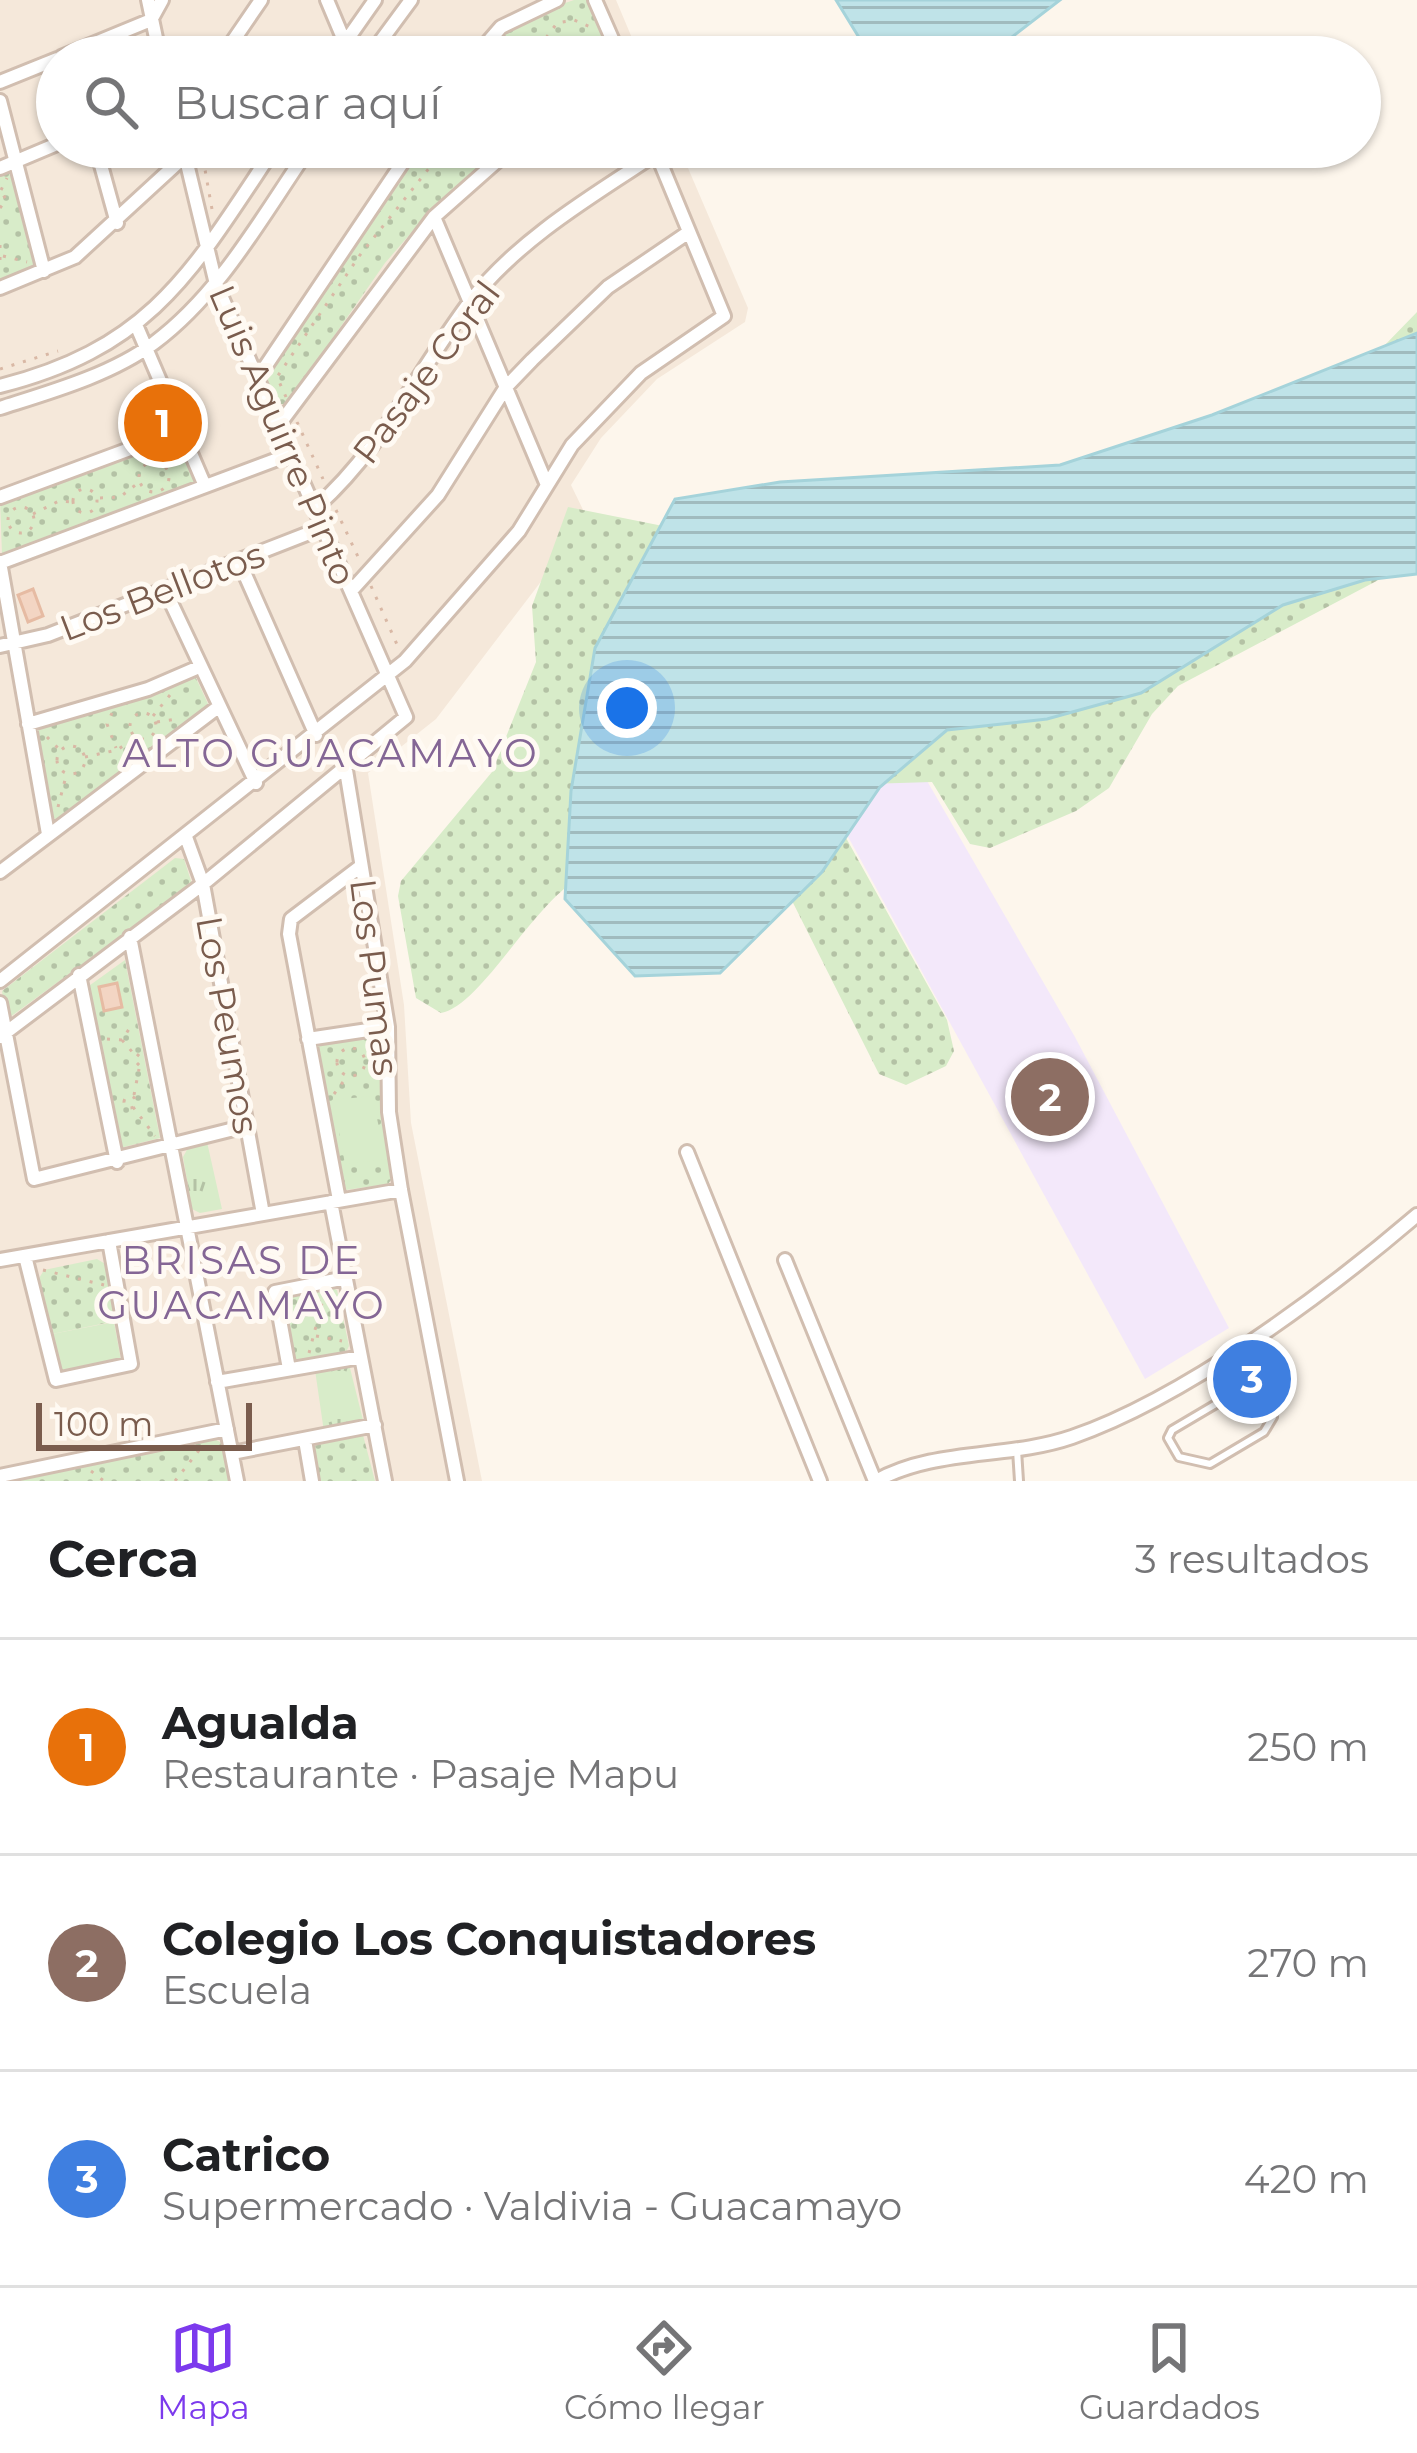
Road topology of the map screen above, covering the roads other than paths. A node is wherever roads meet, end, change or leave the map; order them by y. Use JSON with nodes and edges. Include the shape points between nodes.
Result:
{"nodes":[{"id":1,"x":148,"y":0,"type":"edge"},
{"id":2,"x":162,"y":0,"type":"edge"},
{"id":3,"x":261,"y":0,"type":"edge"},
{"id":4,"x":326,"y":0,"type":"edge"},
{"id":5,"x":375,"y":0,"type":"edge"},
{"id":6,"x":411,"y":0,"type":"edge"},
{"id":7,"x":557,"y":0,"type":"edge"},
{"id":8,"x":595,"y":0,"type":"edge"},
{"id":9,"x":151,"y":20,"type":"junction"},
{"id":10,"x":112,"y":36,"type":"edge"},
{"id":11,"x":155,"y":36,"type":"edge"},
{"id":12,"x":236,"y":36,"type":"edge"},
{"id":13,"x":342,"y":36,"type":"edge"},
{"id":14,"x":349,"y":36,"type":"edge"},
{"id":15,"x":384,"y":36,"type":"edge"},
{"id":16,"x":493,"y":36,"type":"edge"},
{"id":17,"x":611,"y":36,"type":"edge"},
{"id":18,"x":36,"y":67,"type":"edge"},
{"id":19,"x":0,"y":82,"type":"edge"},
{"id":20,"x":0,"y":101,"type":"edge"},
{"id":21,"x":36,"y":153,"type":"edge"},
{"id":22,"x":17,"y":161,"type":"junction"},
{"id":23,"x":0,"y":168,"type":"edge"},
{"id":24,"x":102,"y":168,"type":"edge"},
{"id":25,"x":169,"y":168,"type":"edge"},
{"id":26,"x":188,"y":168,"type":"edge"},
{"id":27,"x":260,"y":168,"type":"edge"},
{"id":28,"x":296,"y":168,"type":"edge"},
{"id":29,"x":399,"y":168,"type":"edge"},
{"id":30,"x":490,"y":168,"type":"edge"},
{"id":31,"x":631,"y":168,"type":"edge"},
{"id":32,"x":662,"y":168,"type":"edge"},
{"id":33,"x":434,"y":217,"type":"junction"},
{"id":34,"x":117,"y":223,"type":"junction"},
{"id":35,"x":689,"y":232,"type":"junction"},
{"id":36,"x":206,"y":246,"type":"junction"},
{"id":37,"x":44,"y":271,"type":"junction"},
{"id":38,"x":216,"y":284,"type":"junction"},
{"id":39,"x":0,"y":288,"type":"edge"},
{"id":40,"x":471,"y":301,"type":"junction"},
{"id":41,"x":137,"y":327,"type":"junction"},
{"id":42,"x":149,"y":346,"type":"junction"},
{"id":43,"x":259,"y":376,"type":"junction"},
{"id":44,"x":0,"y":386,"type":"edge"},
{"id":45,"x":506,"y":387,"type":"junction"},
{"id":46,"x":0,"y":408,"type":"edge"},
{"id":47,"x":278,"y":426,"type":"junction"},
{"id":48,"x":181,"y":430,"type":"junction"},
{"id":49,"x":291,"y":454,"type":"junction"},
{"id":50,"x":547,"y":485,"type":"junction"},
{"id":51,"x":205,"y":486,"type":"junction"},
{"id":52,"x":0,"y":496,"type":"edge"},
{"id":53,"x":314,"y":508,"type":"junction"},
{"id":54,"x":322,"y":528,"type":"junction"},
{"id":55,"x":238,"y":562,"type":"junction"},
{"id":56,"x":0,"y":563,"type":"edge"},
{"id":57,"x":351,"y":591,"type":"junction"},
{"id":58,"x":166,"y":592,"type":"junction"},
{"id":59,"x":7,"y":644,"type":"edge"},
{"id":60,"x":199,"y":667,"type":"junction"},
{"id":61,"x":388,"y":675,"type":"junction"},
{"id":62,"x":217,"y":708,"type":"junction"},
{"id":63,"x":30,"y":724,"type":"junction"},
{"id":64,"x":316,"y":735,"type":"junction"},
{"id":65,"x":345,"y":764,"type":"junction"},
{"id":66,"x":256,"y":783,"type":"junction"},
{"id":67,"x":51,"y":831,"type":"junction"},
{"id":68,"x":186,"y":837,"type":"junction"},
{"id":69,"x":361,"y":866,"type":"junction"},
{"id":70,"x":0,"y":872,"type":"edge"},
{"id":71,"x":202,"y":884,"type":"junction"},
{"id":72,"x":130,"y":937,"type":"junction"},
{"id":73,"x":80,"y":975,"type":"junction"},
{"id":74,"x":0,"y":981,"type":"edge"},
{"id":75,"x":0,"y":1003,"type":"edge"},
{"id":76,"x":388,"y":1027,"type":"junction"},
{"id":77,"x":2,"y":1035,"type":"edge"},
{"id":78,"x":308,"y":1039,"type":"junction"},
{"id":79,"x":246,"y":1126,"type":"junction"},
{"id":80,"x":171,"y":1147,"type":"junction"},
{"id":81,"x":687,"y":1152,"type":"dead end"},
{"id":82,"x":117,"y":1162,"type":"junction"},
{"id":83,"x":401,"y":1190,"type":"junction"},
{"id":84,"x":336,"y":1201,"type":"junction"},
{"id":85,"x":263,"y":1214,"type":"junction"},
{"id":86,"x":1417,"y":1215,"type":"edge"},
{"id":87,"x":187,"y":1228,"type":"junction"},
{"id":88,"x":109,"y":1241,"type":"junction"},
{"id":89,"x":785,"y":1260,"type":"dead end"},
{"id":90,"x":0,"y":1261,"type":"edge"},
{"id":91,"x":26,"y":1261,"type":"junction"},
{"id":92,"x":346,"y":1278,"type":"junction"},
{"id":93,"x":360,"y":1351,"type":"junction"},
{"id":94,"x":1216,"y":1361,"type":"junction"},
{"id":95,"x":289,"y":1370,"type":"junction"},
{"id":96,"x":217,"y":1382,"type":"junction"},
{"id":97,"x":1238,"y":1391,"type":"junction"},
{"id":98,"x":375,"y":1425,"type":"junction"},
{"id":99,"x":227,"y":1429,"type":"junction"},
{"id":100,"x":304,"y":1441,"type":"junction"},
{"id":101,"x":1017,"y":1450,"type":"junction"},
{"id":102,"x":232,"y":1453,"type":"junction"},
{"id":103,"x":0,"y":1476,"type":"edge"},
{"id":104,"x":237,"y":1481,"type":"edge"},
{"id":105,"x":312,"y":1481,"type":"edge"},
{"id":106,"x":385,"y":1481,"type":"edge"},
{"id":107,"x":457,"y":1481,"type":"edge"},
{"id":108,"x":820,"y":1481,"type":"edge"},
{"id":109,"x":876,"y":1481,"type":"edge"},
{"id":110,"x":1019,"y":1481,"type":"edge"}],
"edges":[{"from":1,"to":9,"type":"street"},
{"from":2,"to":9,"type":"street"},
{"from":3,"to":12,"type":"street"},
{"from":4,"to":13,"type":"street"},
{"from":5,"to":14,"type":"street"},
{"from":6,"to":15,"type":"street"},
{"from":7,"to":16,"type":"street"},
{"from":8,"to":17,"type":"street"},
{"from":9,"to":10,"type":"street"},
{"from":9,"to":11,"type":"street"},
{"from":18,"to":19,"type":"street"},
{"from":20,"to":22,"type":"street"},
{"from":21,"to":22,"type":"street"},
{"from":22,"to":23,"type":"street"},
{"from":22,"to":37,"type":"street"},
{"from":24,"to":34,"type":"street"},
{"from":25,"to":34,"type":"street"},
{"from":26,"to":36,"type":"street","name":"Luis Aguirre Pinto"},
{"from":27,"to":36,"type":"street"},
{"from":28,"to":38,"type":"street"},
{"from":29,"to":43,"type":"street"},
{"from":30,"to":33,"type":"street"},
{"from":31,"to":40,"type":"street","name":"Pasaje Coral"},
{"from":32,"to":35,"type":"street"},
{"from":33,"to":40,"type":"street"},
{"from":33,"to":47,"type":"street"},
{"from":34,"to":37,"type":"street"},
{"from":35,"to":45,"type":"street","via":[[580,311]]},
{"from":35,"to":50,"type":"street","via":[[724,316],[641,373],[572,445]]},
{"from":36,"to":38,"type":"street","name":"Luis Aguirre Pinto"},
{"from":36,"to":41,"type":"street"},
{"from":37,"to":39,"type":"street"},
{"from":38,"to":42,"type":"street"},
{"from":38,"to":43,"type":"street","name":"Luis Aguirre Pinto"},
{"from":40,"to":45,"type":"street"},
{"from":40,"to":53,"type":"street","name":"Pasaje Coral","via":[[415,385]]},
{"from":41,"to":42,"type":"street"},
{"from":41,"to":44,"type":"street","via":[[113,344]]},
{"from":42,"to":46,"type":"street"},
{"from":42,"to":48,"type":"street"},
{"from":43,"to":47,"type":"street","name":"Luis Aguirre Pinto"},
{"from":45,"to":50,"type":"street"},
{"from":45,"to":57,"type":"street","via":[[438,495]]},
{"from":47,"to":49,"type":"street","name":"Luis Aguirre Pinto"},
{"from":48,"to":51,"type":"street"},
{"from":48,"to":52,"type":"street"},
{"from":49,"to":51,"type":"street"},
{"from":49,"to":53,"type":"street","name":"Luis Aguirre Pinto"},
{"from":50,"to":61,"type":"street","via":[[519,531]]},
{"from":51,"to":56,"type":"street"},
{"from":53,"to":54,"type":"street","name":"Luis Aguirre Pinto"},
{"from":54,"to":55,"type":"street","name":"Los Bellotos"},
{"from":54,"to":57,"type":"street","name":"Luis Aguirre Pinto"},
{"from":55,"to":58,"type":"street","name":"Los Bellotos"},
{"from":55,"to":64,"type":"street"},
{"from":56,"to":59,"type":"street"},
{"from":57,"to":61,"type":"street","name":"Luis Aguirre Pinto"},
{"from":58,"to":59,"type":"street","name":"Los Bellotos"},
{"from":58,"to":60,"type":"street"},
{"from":59,"to":63,"type":"street"},
{"from":60,"to":62,"type":"street"},
{"from":60,"to":63,"type":"street"},
{"from":61,"to":64,"type":"street"},
{"from":61,"to":65,"type":"street","name":"Luis Aguirre Pinto","via":[[406,717]]},
{"from":62,"to":66,"type":"street"},
{"from":62,"to":67,"type":"street"},
{"from":63,"to":67,"type":"street"},
{"from":64,"to":66,"type":"street"},
{"from":65,"to":69,"type":"street","name":"Los Pumas"},
{"from":65,"to":71,"type":"street"},
{"from":66,"to":68,"type":"street"},
{"from":67,"to":70,"type":"street"},
{"from":68,"to":71,"type":"street","name":"Los Peumos"},
{"from":68,"to":74,"type":"street"},
{"from":69,"to":76,"type":"street","name":"Los Pumas"},
{"from":69,"to":78,"type":"street","via":[[291,919]]},
{"from":71,"to":72,"type":"street"},
{"from":71,"to":79,"type":"street","name":"Los Peumos"},
{"from":72,"to":73,"type":"street"},
{"from":72,"to":80,"type":"street"},
{"from":73,"to":77,"type":"street"},
{"from":73,"to":82,"type":"street"},
{"from":75,"to":77,"type":"street"},
{"from":76,"to":78,"type":"street"},
{"from":76,"to":83,"type":"street","name":"Los Pumas"},
{"from":77,"to":82,"type":"street","via":[[34,1180]]},
{"from":78,"to":84,"type":"street"},
{"from":79,"to":80,"type":"street"},
{"from":79,"to":85,"type":"street","name":"Los Peumos"},
{"from":80,"to":82,"type":"street"},
{"from":80,"to":87,"type":"street"},
{"from":81,"to":108,"type":"street"},
{"from":83,"to":84,"type":"street"},
{"from":83,"to":107,"type":"street","name":"Los Pumas"},
{"from":84,"to":85,"type":"street"},
{"from":84,"to":92,"type":"street"},
{"from":85,"to":87,"type":"street"},
{"from":86,"to":94,"type":"street"},
{"from":87,"to":88,"type":"street"},
{"from":87,"to":96,"type":"street"},
{"from":88,"to":91,"type":"street"},
{"from":88,"to":91,"type":"street","via":[[130,1364],[56,1380]]},
{"from":89,"to":109,"type":"street"},
{"from":90,"to":91,"type":"street"},
{"from":92,"to":93,"type":"street"},
{"from":92,"to":95,"type":"street","via":[[275,1292]]},
{"from":93,"to":95,"type":"street"},
{"from":93,"to":98,"type":"street"},
{"from":94,"to":97,"type":"lane"},
{"from":94,"to":101,"type":"street","via":[[1087,1431]]},
{"from":95,"to":96,"type":"street"},
{"from":96,"to":99,"type":"street"},
{"from":97,"to":97,"type":"lane","via":[[1268,1408],[1273,1417],[1264,1432],[1210,1464],[1179,1457],[1172,1430]]},
{"from":98,"to":100,"type":"street"},
{"from":98,"to":106,"type":"street"},
{"from":99,"to":102,"type":"street"},
{"from":99,"to":103,"type":"street"},
{"from":100,"to":102,"type":"street"},
{"from":100,"to":105,"type":"street"},
{"from":101,"to":109,"type":"street","via":[[906,1467]]},
{"from":101,"to":110,"type":"lane"},
{"from":102,"to":104,"type":"street"}]}
